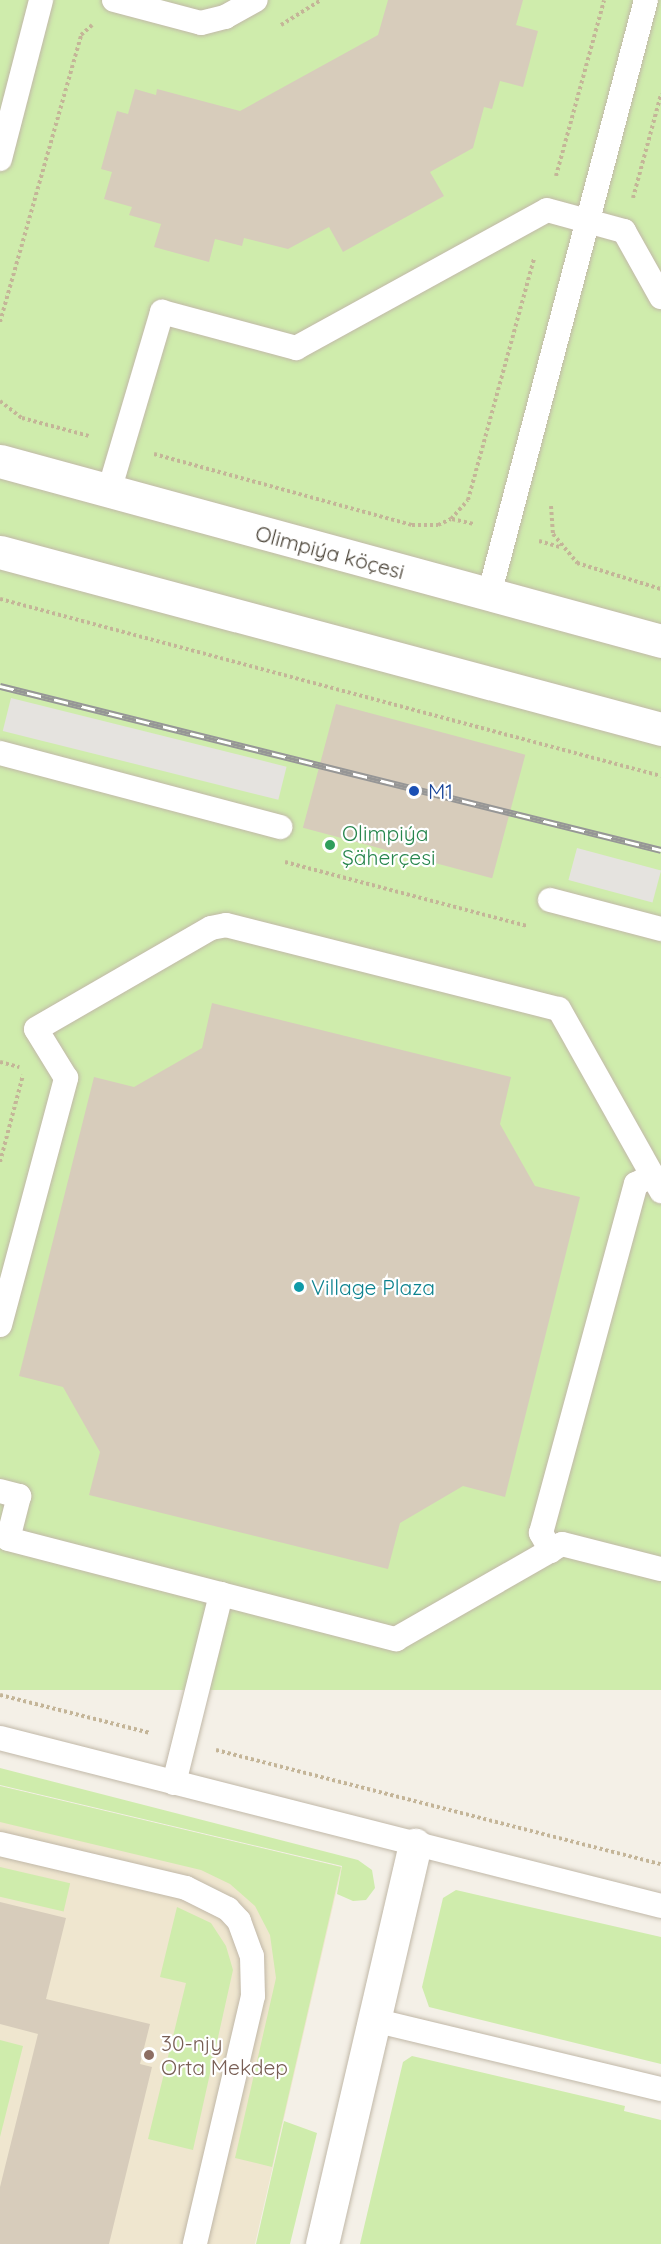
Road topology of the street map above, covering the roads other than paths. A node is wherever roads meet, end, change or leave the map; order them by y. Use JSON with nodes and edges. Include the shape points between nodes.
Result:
{"nodes":[{"id":1,"x":41,"y":0,"type":"edge"},
{"id":2,"x":114,"y":0,"type":"edge"},
{"id":3,"x":256,"y":0,"type":"edge"},
{"id":4,"x":646,"y":0,"type":"edge"},
{"id":5,"x":0,"y":159,"type":"edge"},
{"id":6,"x":587,"y":220,"type":"junction"},
{"id":7,"x":661,"y":297,"type":"edge"},
{"id":8,"x":0,"y":462,"type":"edge"},
{"id":9,"x":110,"y":491,"type":"junction"},
{"id":10,"x":0,"y":552,"type":"edge"},
{"id":11,"x":489,"y":595,"type":"junction"},
{"id":12,"x":661,"y":641,"type":"edge"},
{"id":13,"x":661,"y":729,"type":"edge"},
{"id":14,"x":0,"y":753,"type":"edge"},
{"id":15,"x":280,"y":827,"type":"dead end"},
{"id":16,"x":550,"y":900,"type":"dead end"},
{"id":17,"x":661,"y":928,"type":"edge"},
{"id":18,"x":657,"y":1183,"type":"edge"},
{"id":19,"x":0,"y":1325,"type":"edge"},
{"id":20,"x":0,"y":1491,"type":"edge"},
{"id":21,"x":551,"y":1551,"type":"junction"},
{"id":22,"x":661,"y":1569,"type":"edge"},
{"id":23,"x":221,"y":1594,"type":"junction"},
{"id":24,"x":0,"y":1738,"type":"edge"},
{"id":25,"x":174,"y":1783,"type":"junction"},
{"id":26,"x":0,"y":1844,"type":"edge"},
{"id":27,"x":415,"y":1845,"type":"junction"},
{"id":28,"x":661,"y":1906,"type":"edge"},
{"id":29,"x":373,"y":2020,"type":"junction"},
{"id":30,"x":661,"y":2089,"type":"edge"},
{"id":31,"x":195,"y":2244,"type":"edge"},
{"id":32,"x":322,"y":2244,"type":"edge"}],
"edges":[{"from":1,"to":5,"type":"lane"},
{"from":2,"to":3,"type":"lane","via":[[201,23],[225,17]]},
{"from":4,"to":6,"type":"lane"},
{"from":6,"to":7,"type":"lane","via":[[624,231]]},
{"from":6,"to":9,"type":"lane","via":[[547,210],[296,348],[162,312]]},
{"from":6,"to":11,"type":"lane"},
{"from":8,"to":9,"type":"street","name":"Olimpiýa köçesi"},
{"from":9,"to":11,"type":"street","name":"Olimpiýa köçesi"},
{"from":10,"to":13,"type":"street"},
{"from":11,"to":12,"type":"street","name":"Olimpiýa köçesi"},
{"from":14,"to":15,"type":"lane"},
{"from":16,"to":17,"type":"lane"},
{"from":18,"to":19,"type":"lane","via":[[559,1009],[242,926],[218,927],[36,1029],[66,1078]]},
{"from":18,"to":21,"type":"lane","via":[[636,1184],[541,1533]]},
{"from":20,"to":23,"type":"lane","via":[[19,1496],[8,1539]]},
{"from":21,"to":22,"type":"lane","via":[[562,1544]]},
{"from":21,"to":23,"type":"lane","via":[[396,1639]]},
{"from":23,"to":25,"type":"lane"},
{"from":24,"to":25,"type":"lane"},
{"from":25,"to":27,"type":"lane"},
{"from":26,"to":31,"type":"lane","via":[[186,1888],[228,1909],[239,1921],[252,1956],[253,1996]]},
{"from":27,"to":28,"type":"lane"},
{"from":27,"to":29,"type":"street"},
{"from":29,"to":30,"type":"lane"},
{"from":29,"to":32,"type":"street"}]}
